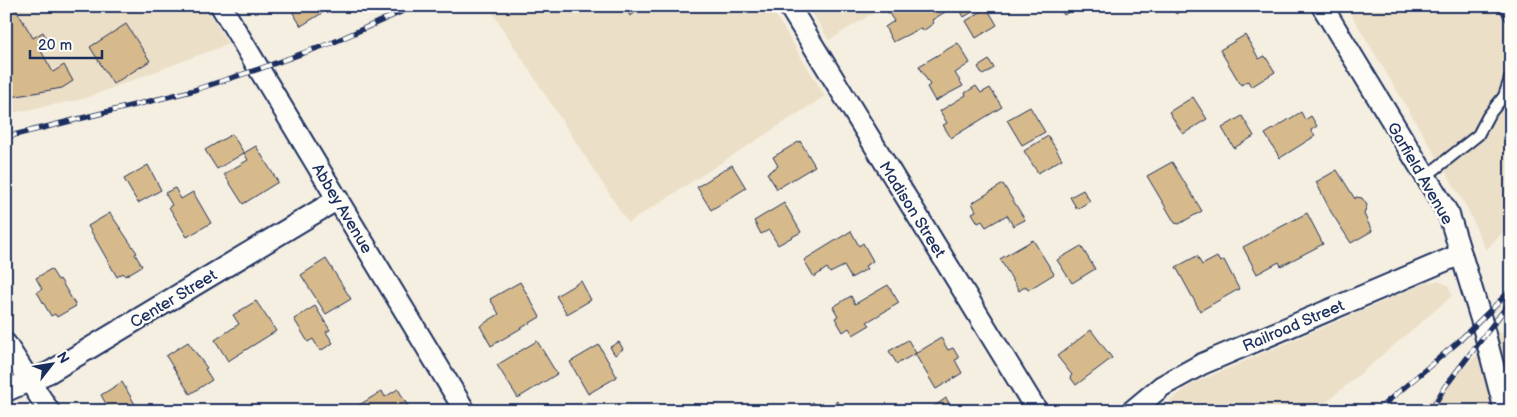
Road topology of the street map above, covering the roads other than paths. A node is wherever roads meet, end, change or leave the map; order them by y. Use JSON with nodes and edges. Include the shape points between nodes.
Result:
{"nodes":[{"id":1,"x":221,"y":6,"type":"edge"},
{"id":2,"x":789,"y":6,"type":"edge"},
{"id":3,"x":1322,"y":6,"type":"edge"},
{"id":4,"x":1506,"y":6,"type":"edge"},
{"id":5,"x":1511,"y":17,"type":"edge"},
{"id":6,"x":1511,"y":76,"type":"edge"},
{"id":7,"x":1425,"y":177,"type":"junction"},
{"id":8,"x":338,"y":199,"type":"junction"},
{"id":9,"x":1461,"y":254,"type":"junction"},
{"id":10,"x":6,"y":344,"type":"edge"},
{"id":11,"x":30,"y":381,"type":"junction"},
{"id":12,"x":6,"y":392,"type":"edge"},
{"id":13,"x":49,"y":411,"type":"edge"},
{"id":14,"x":465,"y":411,"type":"edge"},
{"id":15,"x":1037,"y":411,"type":"edge"},
{"id":16,"x":1132,"y":411,"type":"edge"},
{"id":17,"x":1505,"y":411,"type":"edge"}],
"edges":[{"from":1,"to":8,"type":"street","name":"Abbey Avenue"},
{"from":2,"to":15,"type":"street","name":"Madison Street"},
{"from":3,"to":7,"type":"street","name":"Garfield Avenue"},
{"from":4,"to":5,"type":"lane"},
{"from":6,"to":7,"type":"lane","via":[[1504,96],[1478,135]]},
{"from":7,"to":9,"type":"street","name":"Garfield Avenue","via":[[1449,215]]},
{"from":8,"to":11,"type":"street","name":"Center Street"},
{"from":8,"to":14,"type":"street","name":"Abbey Avenue"},
{"from":9,"to":16,"type":"street","name":"Railroad Street","via":[[1202,364],[1162,386]]},
{"from":9,"to":17,"type":"street","name":"Garfield Avenue"},
{"from":10,"to":11,"type":"street"},
{"from":11,"to":12,"type":"street","name":"Center Street"},
{"from":11,"to":13,"type":"street"}]}
